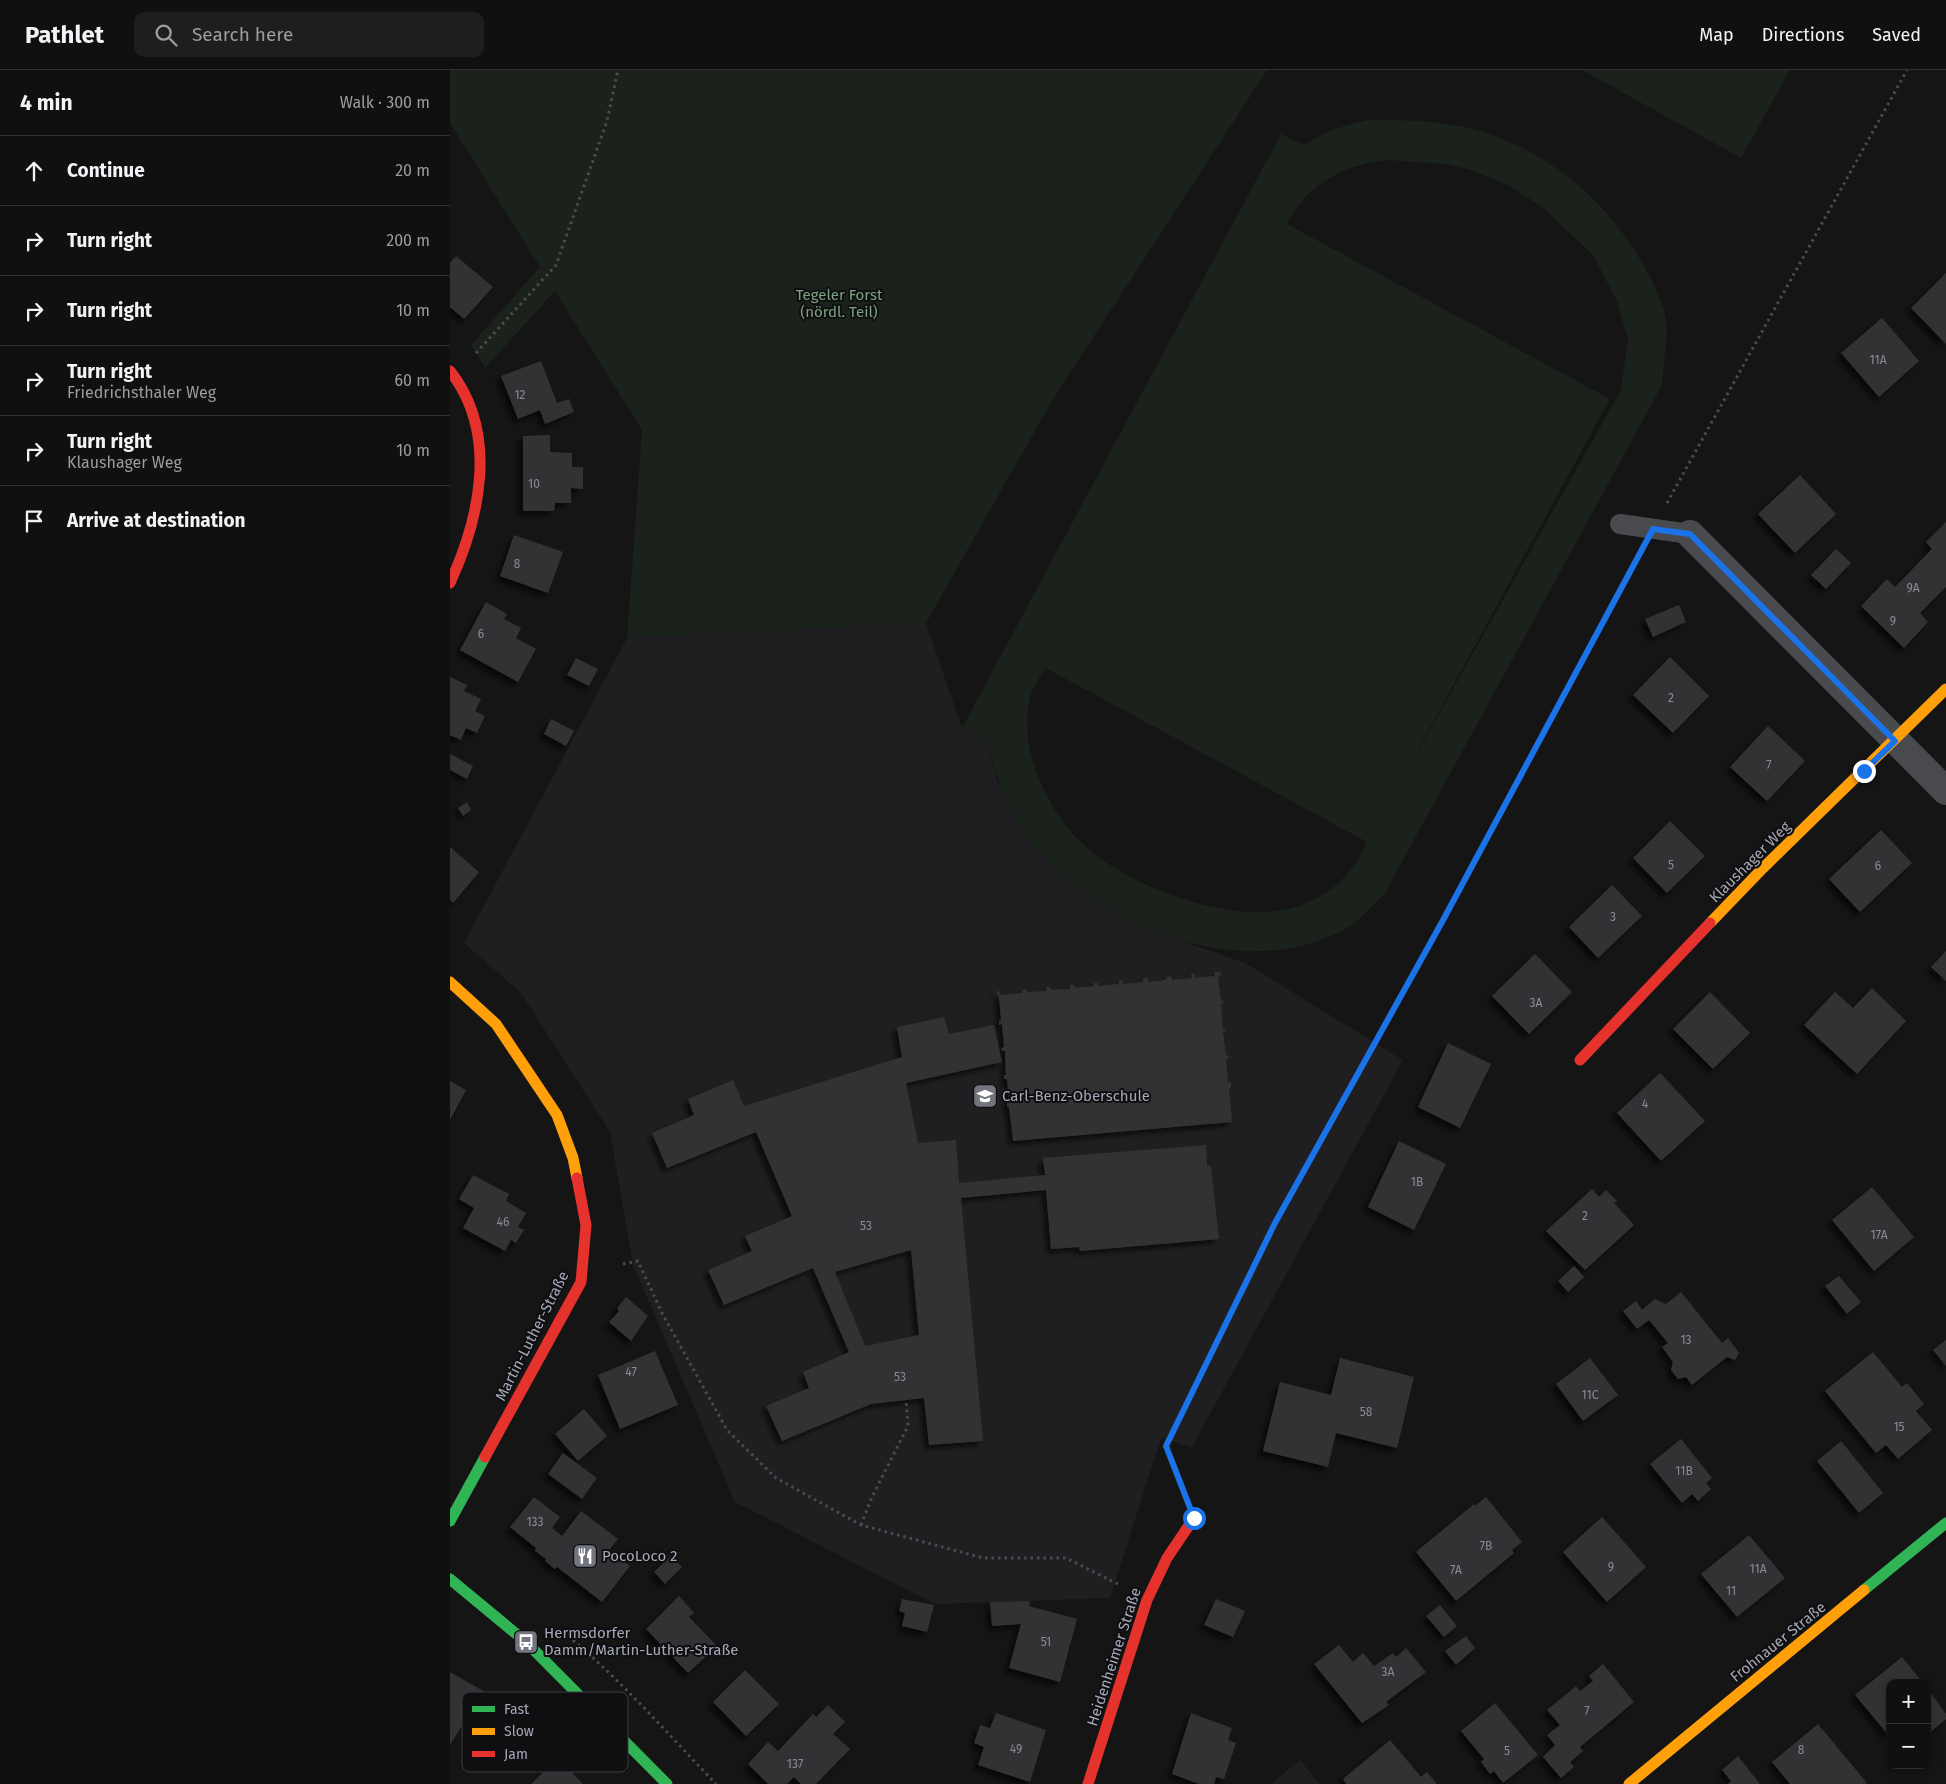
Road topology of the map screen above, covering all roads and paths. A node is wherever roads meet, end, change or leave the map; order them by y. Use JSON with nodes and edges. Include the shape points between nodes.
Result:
{"nodes":[{"id":1,"x":618,"y":70,"type":"edge"},
{"id":2,"x":1906,"y":70,"type":"edge"},
{"id":3,"x":472,"y":357,"type":"dead end"},
{"id":4,"x":450,"y":371,"type":"edge"},
{"id":5,"x":1620,"y":524,"type":"dead end"},
{"id":6,"x":1653,"y":529,"type":"junction"},
{"id":7,"x":1690,"y":534,"type":"joint"},
{"id":8,"x":450,"y":583,"type":"edge"},
{"id":9,"x":1946,"y":689,"type":"edge"},
{"id":10,"x":1895,"y":741,"type":"junction"},
{"id":11,"x":1946,"y":791,"type":"edge"},
{"id":12,"x":450,"y":982,"type":"edge"},
{"id":13,"x":1580,"y":1060,"type":"dead end"},
{"id":14,"x":623,"y":1264,"type":"dead end"},
{"id":15,"x":906,"y":1400,"type":"dead end"},
{"id":16,"x":1194,"y":1518,"type":"joint"},
{"id":17,"x":450,"y":1521,"type":"edge"},
{"id":18,"x":1946,"y":1523,"type":"edge"},
{"id":19,"x":861,"y":1525,"type":"junction"},
{"id":20,"x":450,"y":1579,"type":"edge"},
{"id":21,"x":1122,"y":1586,"type":"dead end"},
{"id":22,"x":576,"y":1692,"type":"edge"},
{"id":23,"x":628,"y":1745,"type":"edge"},
{"id":24,"x":667,"y":1784,"type":"edge"},
{"id":25,"x":1088,"y":1784,"type":"edge"},
{"id":26,"x":1630,"y":1784,"type":"edge"}],
"edges":[{"from":1,"to":3,"type":"path","via":[[607,120],[556,264]]},
{"from":2,"to":6,"type":"path"},
{"from":4,"to":8,"type":"street","via":[[467,398],[478,438],[482,474],[478,508],[469,541]]},
{"from":5,"to":6,"type":"lane"},
{"from":6,"to":7,"type":"lane"},
{"from":6,"to":16,"type":"path","via":[[1442,922],[1275,1223],[1166,1446]]},
{"from":7,"to":10,"type":"street"},
{"from":9,"to":10,"type":"street","name":"Klaushager Weg"},
{"from":10,"to":11,"type":"street"},
{"from":10,"to":13,"type":"street","name":"Klaushager Weg","via":[[1764,868]]},
{"from":12,"to":17,"type":"street","name":"Martin-Luther-Straße","via":[[496,1024],[558,1115],[573,1158],[586,1225],[581,1282]]},
{"from":14,"to":19,"type":"path","via":[[638,1261],[662,1314],[727,1430],[776,1478]]},
{"from":15,"to":19,"type":"path","via":[[908,1426]]},
{"from":16,"to":25,"type":"street","name":"Heidenheimer Straße","via":[[1167,1558],[1147,1600]]},
{"from":18,"to":26,"type":"street","name":"Frohnauer Straße"},
{"from":19,"to":21,"type":"path","via":[[983,1558],[1066,1558]]},
{"from":20,"to":22,"type":"street","via":[[526,1642]]},
{"from":23,"to":24,"type":"street"}]}
